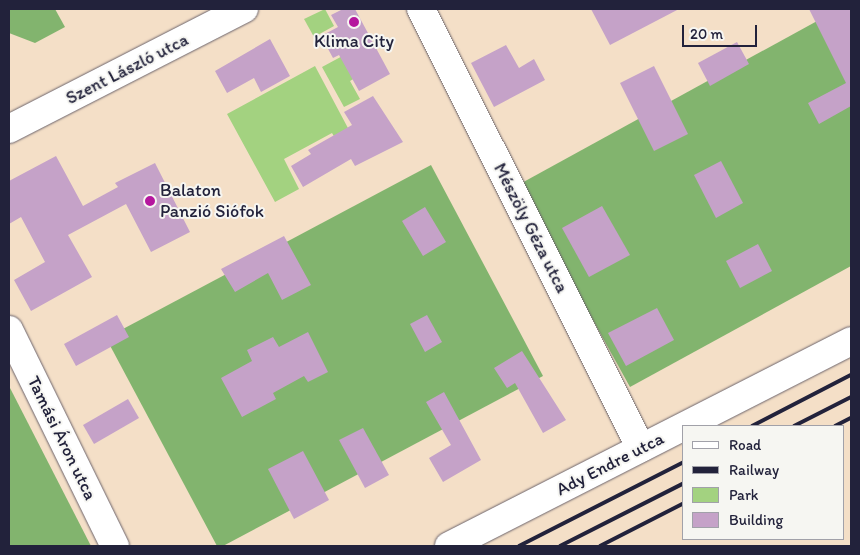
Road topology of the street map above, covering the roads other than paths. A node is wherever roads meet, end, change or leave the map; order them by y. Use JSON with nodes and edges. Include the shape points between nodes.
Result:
{"nodes":[{"id":1,"x":244,"y":9,"type":"edge"},
{"id":2,"x":420,"y":9,"type":"edge"},
{"id":3,"x":9,"y":129,"type":"edge"},
{"id":4,"x":9,"y":330,"type":"edge"},
{"id":5,"x":851,"y":341,"type":"edge"},
{"id":6,"x":686,"y":425,"type":"edge"},
{"id":7,"x":682,"y":427,"type":"edge"},
{"id":8,"x":641,"y":448,"type":"junction"},
{"id":9,"x":116,"y":546,"type":"edge"},
{"id":10,"x":449,"y":546,"type":"edge"}],
"edges":[{"from":1,"to":3,"type":"street","name":"Szent László utca"},
{"from":2,"to":8,"type":"street","name":"Mészöly Géza utca"},
{"from":4,"to":9,"type":"street","name":"Tamási Áron utca"},
{"from":5,"to":6,"type":"street","name":"Ady Endre utca"},
{"from":7,"to":8,"type":"street","name":"Ady Endre utca"},
{"from":8,"to":10,"type":"street","name":"Ady Endre utca"}]}
